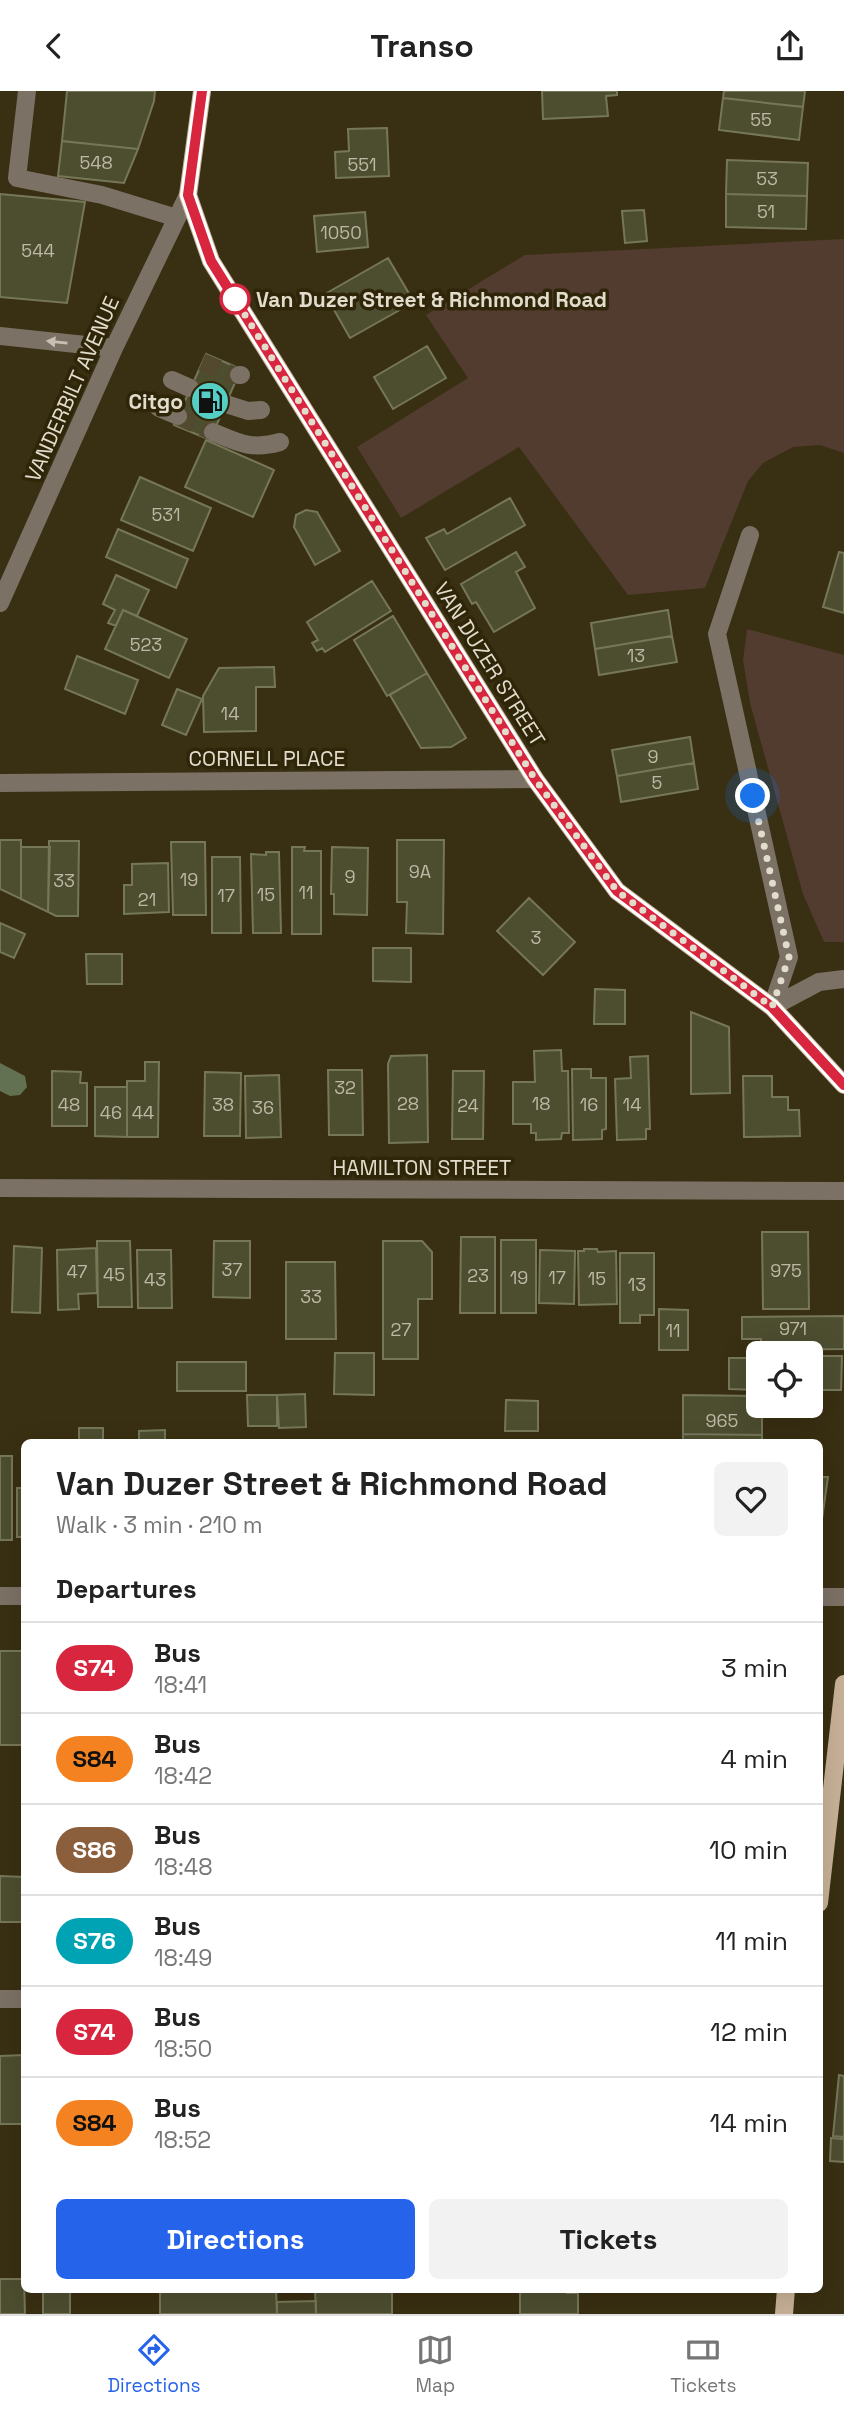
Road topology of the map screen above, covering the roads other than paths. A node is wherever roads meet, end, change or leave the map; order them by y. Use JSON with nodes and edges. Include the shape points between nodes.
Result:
{"nodes":[{"id":1,"x":27,"y":91,"type":"edge"},
{"id":2,"x":202,"y":91,"type":"edge"},
{"id":3,"x":188,"y":195,"type":"junction"},
{"id":4,"x":177,"y":218,"type":"junction"},
{"id":5,"x":0,"y":336,"type":"edge"},
{"id":6,"x":114,"y":348,"type":"junction"},
{"id":7,"x":172,"y":380,"type":"dead end"},
{"id":8,"x":190,"y":388,"type":"tunnel mouth"},
{"id":9,"x":226,"y":404,"type":"tunnel mouth"},
{"id":10,"x":159,"y":408,"type":"dead end"},
{"id":11,"x":261,"y":410,"type":"dead end"},
{"id":12,"x":178,"y":416,"type":"tunnel mouth"},
{"id":13,"x":214,"y":432,"type":"tunnel mouth"},
{"id":14,"x":280,"y":442,"type":"dead end"},
{"id":15,"x":750,"y":535,"type":"dead end"},
{"id":16,"x":0,"y":603,"type":"edge"},
{"id":17,"x":535,"y":779,"type":"junction"},
{"id":18,"x":0,"y":783,"type":"edge"},
{"id":19,"x":844,"y":979,"type":"edge"},
{"id":20,"x":772,"y":1007,"type":"junction"},
{"id":21,"x":844,"y":1085,"type":"edge"},
{"id":22,"x":0,"y":1188,"type":"edge"},
{"id":23,"x":844,"y":1191,"type":"edge"},
{"id":24,"x":0,"y":1596,"type":"edge"},
{"id":25,"x":21,"y":1596,"type":"edge"},
{"id":26,"x":823,"y":1597,"type":"edge"},
{"id":27,"x":844,"y":1597,"type":"edge"},
{"id":28,"x":844,"y":1684,"type":"edge"},
{"id":29,"x":823,"y":1868,"type":"edge"},
{"id":30,"x":0,"y":1999,"type":"edge"},
{"id":31,"x":21,"y":1999,"type":"edge"},
{"id":32,"x":786,"y":2293,"type":"edge"},
{"id":33,"x":784,"y":2314,"type":"edge"}],
"edges":[{"from":1,"to":4,"type":"street","via":[[17,178],[102,195]]},
{"from":2,"to":3,"type":"main road"},
{"from":3,"to":4,"type":"street","name":"VANDERBILT AVENUE"},
{"from":3,"to":17,"type":"main road","name":"VAN DUZER STREET","via":[[211,261]]},
{"from":4,"to":6,"type":"street","name":"VANDERBILT AVENUE"},
{"from":6,"to":5,"type":"street","one_way":true},
{"from":6,"to":16,"type":"street","name":"VANDERBILT AVENUE"},
{"from":7,"to":8,"type":"street"},
{"from":9,"to":11,"type":"street"},
{"from":10,"to":12,"type":"street"},
{"from":13,"to":14,"type":"street","via":[[252,446]]},
{"from":15,"to":20,"type":"street","via":[[718,634],[789,957]]},
{"from":17,"to":18,"type":"street","name":"CORNELL PLACE"},
{"from":17,"to":20,"type":"main road","name":"VAN DUZER STREET","via":[[617,891]]},
{"from":19,"to":20,"type":"street","via":[[819,982]]},
{"from":20,"to":21,"type":"main road","name":"VAN DUZER STREET"},
{"from":22,"to":23,"type":"street","name":"HAMILTON STREET"},
{"from":24,"to":25,"type":"street"},
{"from":26,"to":27,"type":"street"},
{"from":28,"to":29,"type":"main road"},
{"from":30,"to":31,"type":"street"},
{"from":32,"to":33,"type":"main road"}]}
